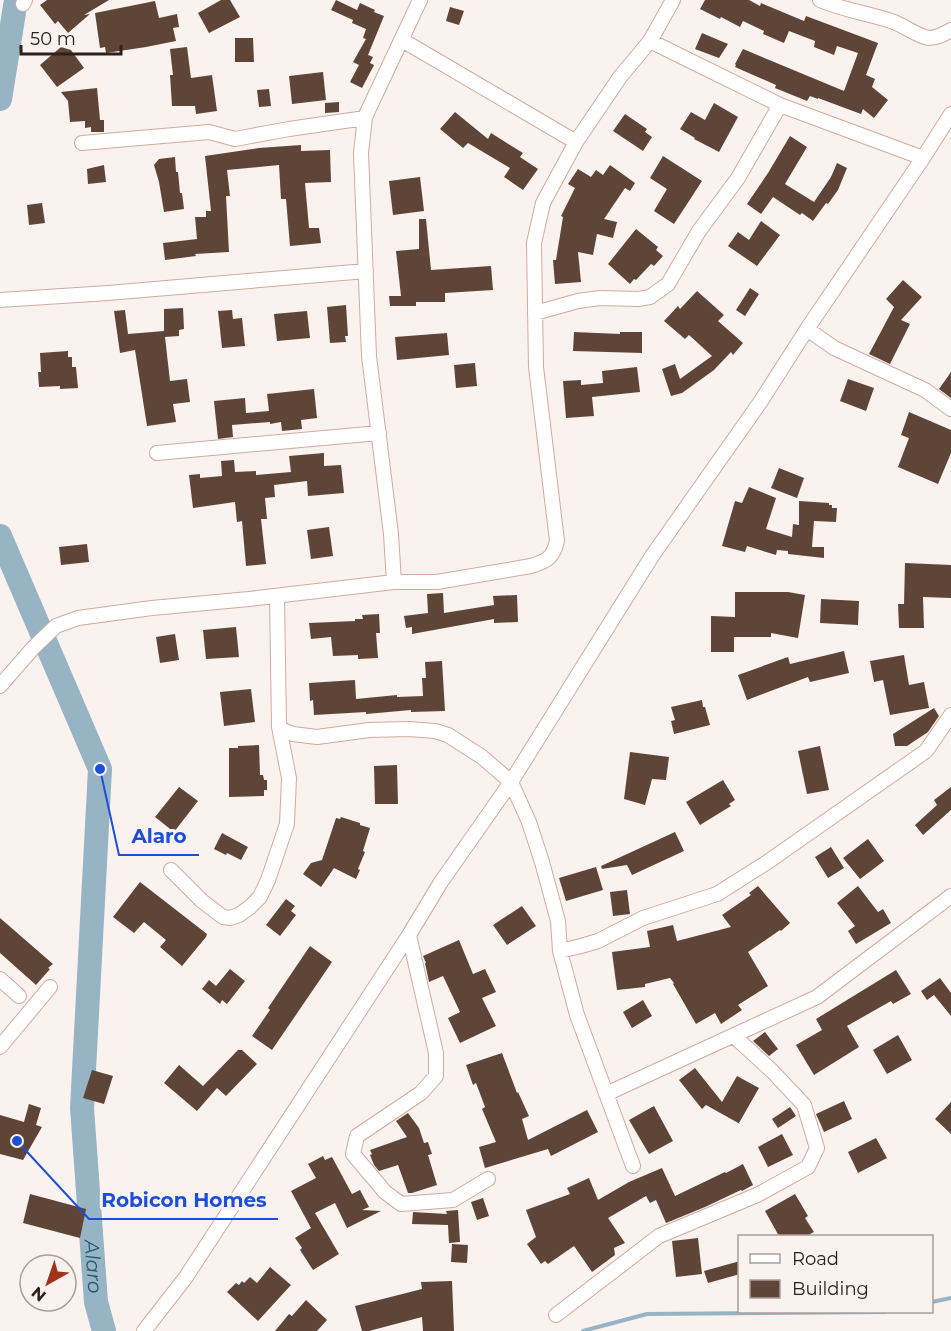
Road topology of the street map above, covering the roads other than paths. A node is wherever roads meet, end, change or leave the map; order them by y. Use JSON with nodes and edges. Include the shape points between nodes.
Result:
{"nodes":[{"id":1,"x":420,"y":0,"type":"edge"},
{"id":2,"x":673,"y":0,"type":"edge"},
{"id":3,"x":820,"y":0,"type":"edge"},
{"id":4,"x":951,"y":30,"type":"edge"},
{"id":5,"x":402,"y":40,"type":"junction"},
{"id":6,"x":650,"y":40,"type":"junction"},
{"id":7,"x":780,"y":105,"type":"junction"},
{"id":8,"x":951,"y":114,"type":"edge"},
{"id":9,"x":365,"y":118,"type":"junction"},
{"id":10,"x":576,"y":142,"type":"junction"},
{"id":11,"x":82,"y":143,"type":"dead end"},
{"id":12,"x":924,"y":158,"type":"junction"},
{"id":13,"x":366,"y":271,"type":"junction"},
{"id":14,"x":0,"y":300,"type":"edge"},
{"id":15,"x":535,"y":314,"type":"junction"},
{"id":16,"x":807,"y":329,"type":"junction"},
{"id":17,"x":951,"y":409,"type":"edge"},
{"id":18,"x":378,"y":433,"type":"junction"},
{"id":19,"x":158,"y":453,"type":"dead end"},
{"id":20,"x":394,"y":582,"type":"junction"},
{"id":21,"x":277,"y":596,"type":"junction"},
{"id":22,"x":0,"y":686,"type":"edge"},
{"id":23,"x":951,"y":715,"type":"edge"},
{"id":24,"x":279,"y":727,"type":"junction"},
{"id":25,"x":511,"y":782,"type":"junction"},
{"id":26,"x":171,"y":870,"type":"dead end"},
{"id":27,"x":949,"y":903,"type":"edge"},
{"id":28,"x":409,"y":935,"type":"junction"},
{"id":29,"x":560,"y":951,"type":"junction"},
{"id":30,"x":0,"y":980,"type":"edge"},
{"id":31,"x":50,"y":987,"type":"dead end"},
{"id":32,"x":19,"y":996,"type":"dead end"},
{"id":33,"x":734,"y":1036,"type":"junction"},
{"id":34,"x":0,"y":1047,"type":"edge"},
{"id":35,"x":606,"y":1094,"type":"junction"},
{"id":36,"x":633,"y":1166,"type":"dead end"},
{"id":37,"x":488,"y":1179,"type":"dead end"},
{"id":38,"x":556,"y":1315,"type":"dead end"},
{"id":39,"x":144,"y":1331,"type":"edge"}],
"edges":[{"from":1,"to":5,"type":"street"},
{"from":2,"to":6,"type":"street"},
{"from":3,"to":4,"type":"street","via":[[894,21],[922,36],[942,36]]},
{"from":5,"to":9,"type":"street"},
{"from":5,"to":10,"type":"street"},
{"from":6,"to":7,"type":"street"},
{"from":6,"to":10,"type":"street"},
{"from":7,"to":12,"type":"street"},
{"from":7,"to":15,"type":"street","via":[[738,178],[699,231],[668,284],[650,297],[578,301]]},
{"from":8,"to":12,"type":"street"},
{"from":9,"to":11,"type":"street","via":[[235,139],[209,132]]},
{"from":9,"to":13,"type":"street","via":[[361,153]]},
{"from":10,"to":15,"type":"street","via":[[543,202],[534,243]]},
{"from":12,"to":16,"type":"street"},
{"from":13,"to":14,"type":"street"},
{"from":13,"to":18,"type":"street","via":[[369,356]]},
{"from":15,"to":20,"type":"street","via":[[536,367],[555,550],[546,561],[531,566],[437,582]]},
{"from":16,"to":17,"type":"street","via":[[834,348],[925,390]]},
{"from":16,"to":25,"type":"street","via":[[652,556]]},
{"from":18,"to":19,"type":"street"},
{"from":18,"to":20,"type":"street"},
{"from":20,"to":21,"type":"street"},
{"from":21,"to":22,"type":"street","via":[[78,618],[56,626]]},
{"from":21,"to":24,"type":"street"},
{"from":23,"to":29,"type":"street","via":[[926,751],[717,894],[643,918],[598,941]]},
{"from":24,"to":25,"type":"street","via":[[292,734],[317,737],[369,730],[435,731],[482,757]]},
{"from":24,"to":26,"type":"street","via":[[289,778],[287,824],[260,897],[239,915],[223,916]]},
{"from":25,"to":28,"type":"street"},
{"from":25,"to":29,"type":"street","via":[[542,862],[558,921]]},
{"from":27,"to":33,"type":"street","via":[[817,997]]},
{"from":28,"to":37,"type":"street","via":[[436,1053],[436,1076],[421,1093],[357,1136],[353,1154],[385,1192],[401,1204],[453,1200]]},
{"from":28,"to":39,"type":"street","via":[[186,1277]]},
{"from":29,"to":35,"type":"street"},
{"from":30,"to":32,"type":"street"},
{"from":31,"to":34,"type":"street"},
{"from":33,"to":35,"type":"street"},
{"from":33,"to":38,"type":"street","via":[[804,1105],[818,1148],[808,1167],[757,1195],[659,1236]]},
{"from":35,"to":36,"type":"street"}]}
